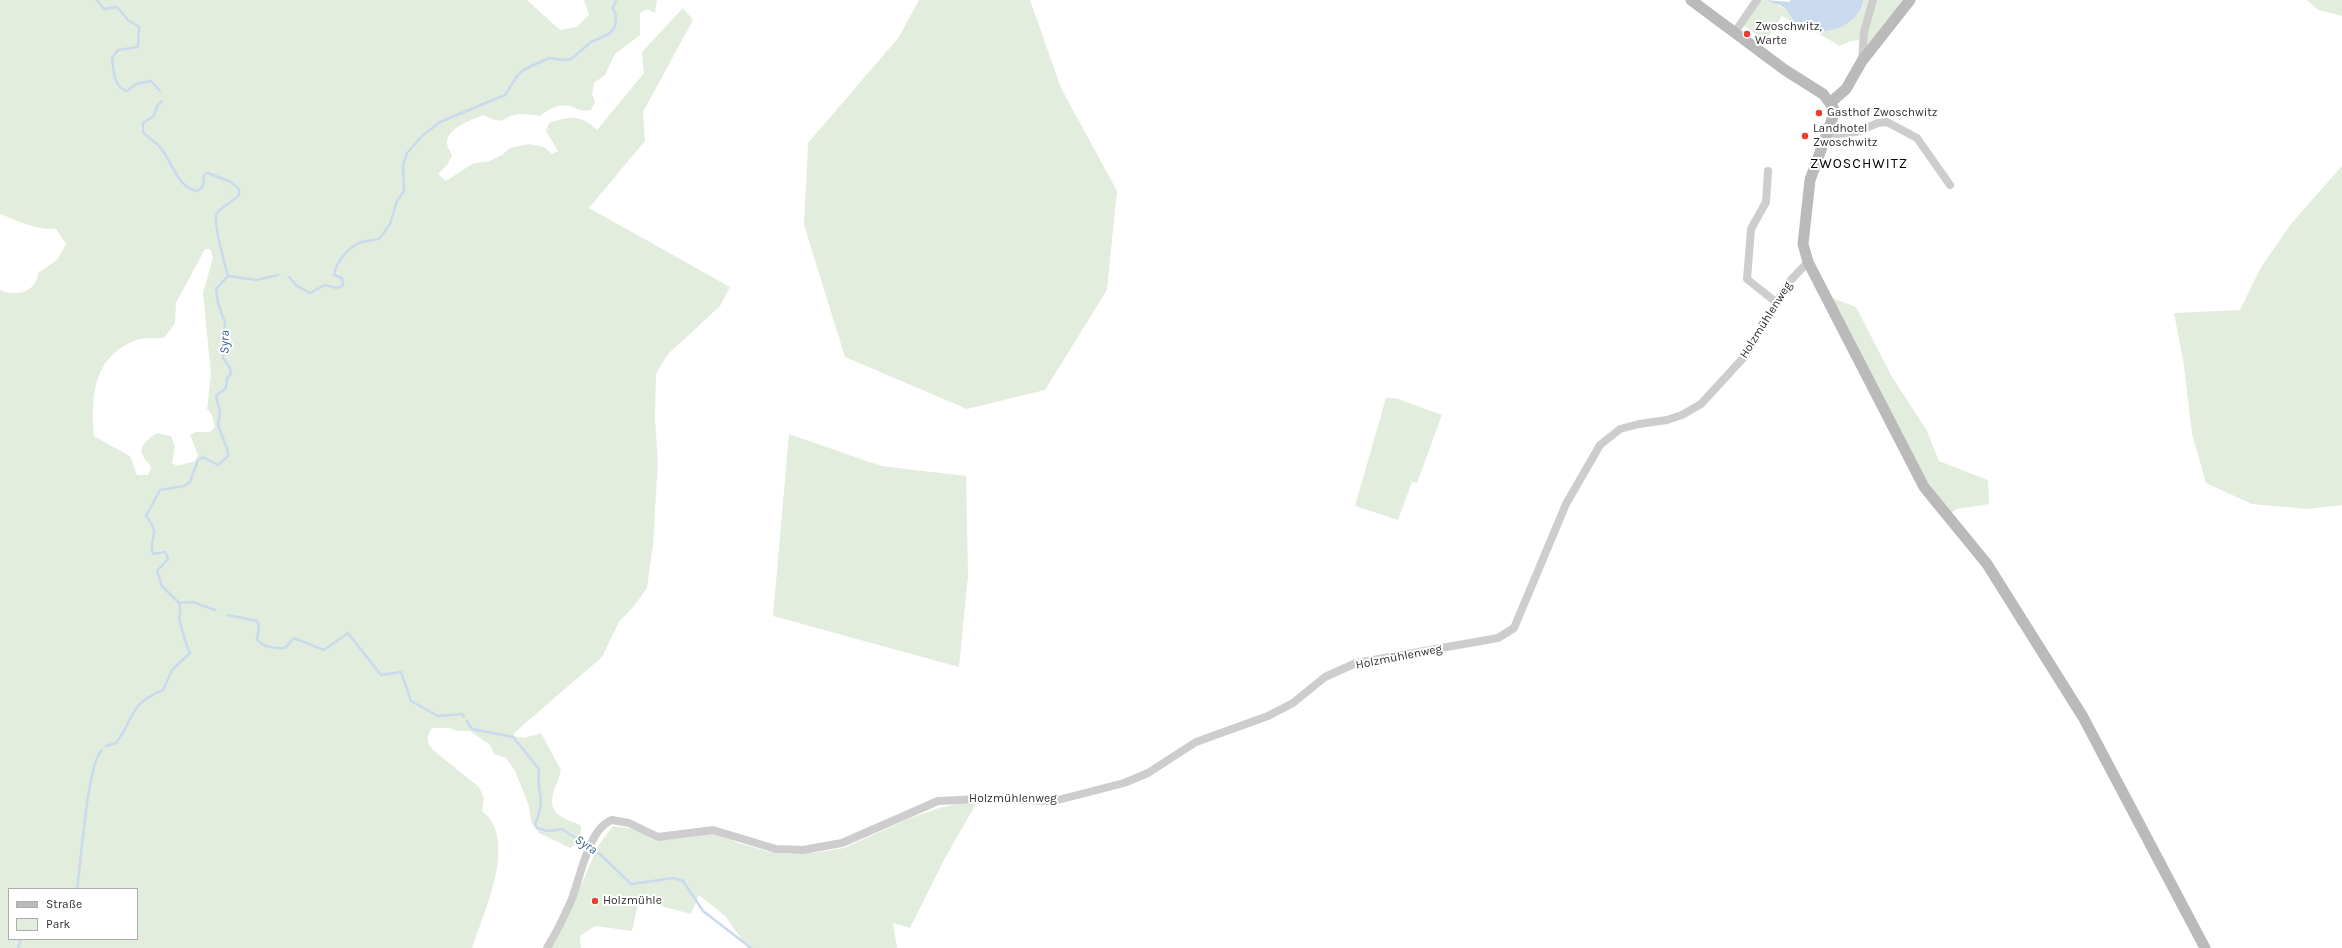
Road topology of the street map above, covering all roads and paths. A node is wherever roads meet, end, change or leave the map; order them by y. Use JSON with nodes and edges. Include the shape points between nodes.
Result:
{"nodes":[{"id":1,"x":1691,"y":0,"type":"edge"},
{"id":2,"x":1757,"y":0,"type":"edge"},
{"id":3,"x":1873,"y":0,"type":"edge"},
{"id":4,"x":1910,"y":0,"type":"edge"},
{"id":5,"x":1735,"y":32,"type":"junction"},
{"id":6,"x":1862,"y":61,"type":"junction"},
{"id":7,"x":1831,"y":102,"type":"junction"},
{"id":8,"x":1826,"y":133,"type":"junction"},
{"id":9,"x":1768,"y":171,"type":"dead end"},
{"id":10,"x":1950,"y":185,"type":"dead end"},
{"id":11,"x":1808,"y":262,"type":"junction"},
{"id":12,"x":1777,"y":303,"type":"junction"},
{"id":13,"x":547,"y":948,"type":"edge"},
{"id":14,"x":2206,"y":948,"type":"edge"}],
"edges":[{"from":1,"to":5,"type":"street"},
{"from":2,"to":5,"type":"street"},
{"from":3,"to":6,"type":"street","via":[[1864,32]]},
{"from":4,"to":6,"type":"street"},
{"from":5,"to":7,"type":"street"},
{"from":6,"to":7,"type":"street","via":[[1846,89]]},
{"from":7,"to":8,"type":"street","via":[[1834,114]]},
{"from":8,"to":10,"type":"street","via":[[1856,132],[1887,122],[1916,138]]},
{"from":8,"to":11,"type":"street","via":[[1810,180],[1807,201],[1803,244]]},
{"from":9,"to":12,"type":"street","via":[[1766,202],[1751,228],[1747,279]]},
{"from":11,"to":12,"type":"street","name":"Holzmühlenweg","via":[[1789,282]]},
{"from":11,"to":14,"type":"street","via":[[1924,487],[1987,564],[2083,717]]},
{"from":12,"to":13,"type":"street","name":"Holzmühlenweg","via":[[1746,354],[1701,404],[1667,420],[1620,429],[1600,445],[1566,504],[1514,628],[1498,638],[1356,663],[1325,677],[1293,703],[1268,716],[1196,742],[1148,773],[1124,783],[1054,801],[938,801],[842,843],[803,850],[776,849],[713,830],[658,837],[620,820],[608,821],[600,827],[594,838],[571,900]]}]}
